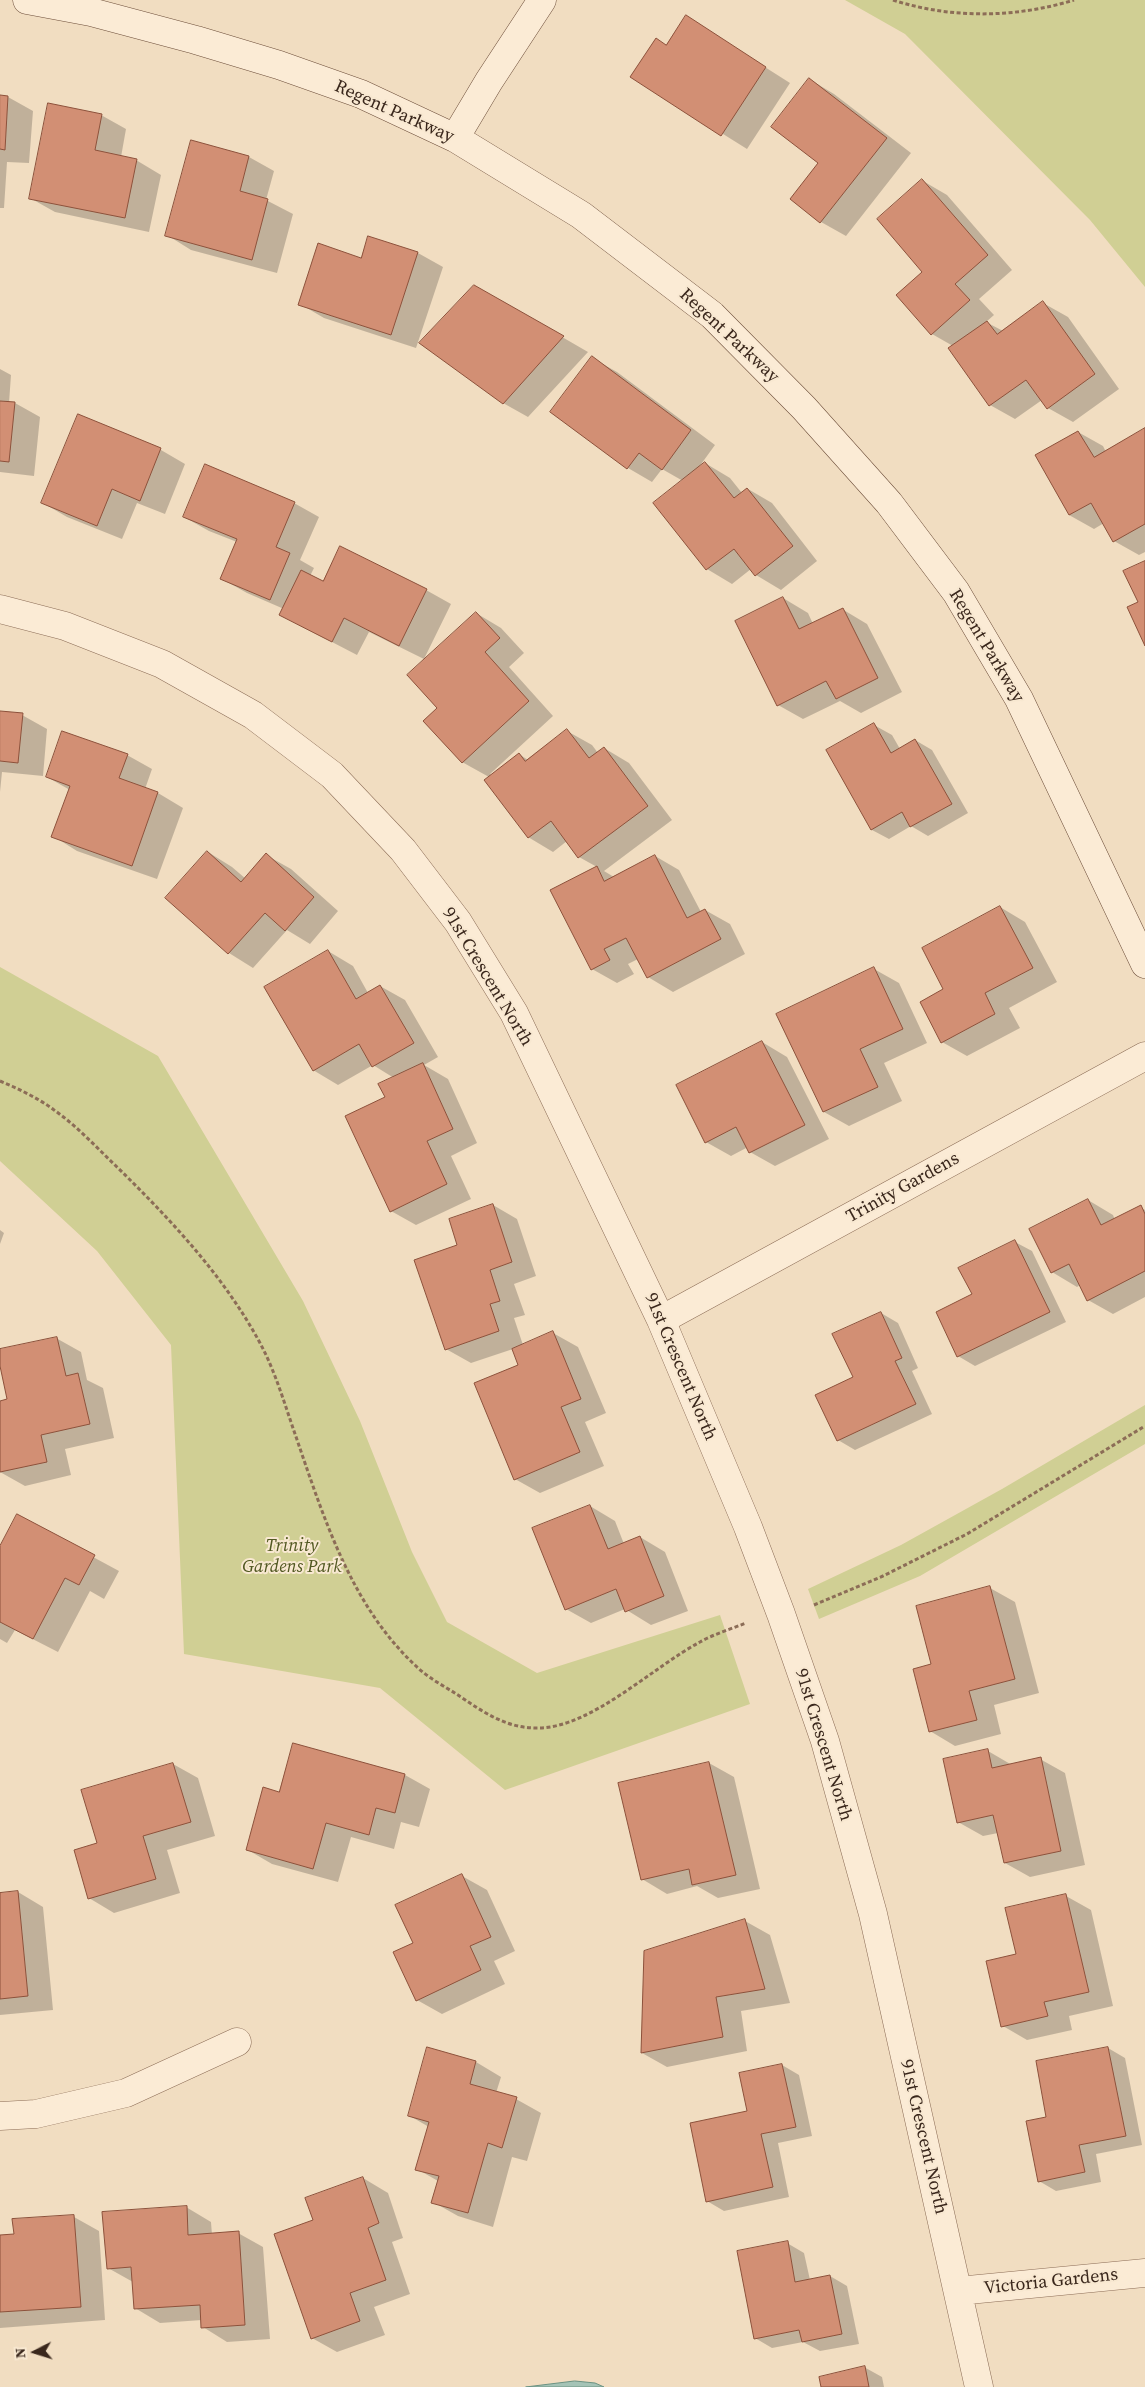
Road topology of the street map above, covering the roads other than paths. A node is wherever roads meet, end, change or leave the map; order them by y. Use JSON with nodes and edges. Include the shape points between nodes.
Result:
{"nodes":[{"id":1,"x":27,"y":0,"type":"edge"},
{"id":2,"x":542,"y":0,"type":"edge"},
{"id":3,"x":455,"y":138,"type":"junction"},
{"id":4,"x":0,"y":609,"type":"edge"},
{"id":5,"x":1145,"y":964,"type":"edge"},
{"id":6,"x":1145,"y":1056,"type":"edge"},
{"id":7,"x":661,"y":1320,"type":"junction"},
{"id":8,"x":237,"y":2042,"type":"dead end"},
{"id":9,"x":0,"y":2116,"type":"edge"},
{"id":10,"x":1145,"y":2273,"type":"edge"},
{"id":11,"x":958,"y":2291,"type":"junction"},
{"id":12,"x":979,"y":2387,"type":"edge"}],
"edges":[{"from":1,"to":3,"type":"street","name":"Regent Parkway","via":[[91,12],[279,65],[362,94]]},
{"from":2,"to":3,"type":"street"},
{"from":3,"to":5,"type":"street","name":"Regent Parkway","via":[[581,215],[712,315],[804,408],[889,503],[956,592],[1019,699]]},
{"from":4,"to":7,"type":"street","name":"91st Crescent North","via":[[65,626],[162,664],[253,715],[332,775],[397,843],[458,922],[514,1013]]},
{"from":6,"to":7,"type":"street","name":"Trinity Gardens"},
{"from":7,"to":11,"type":"street","name":"91st Crescent North","via":[[748,1527],[825,1741],[873,1914]]},
{"from":8,"to":9,"type":"street","via":[[126,2093],[36,2114]]},
{"from":10,"to":11,"type":"street","name":"Victoria Gardens"},
{"from":11,"to":12,"type":"street","name":"91st Crescent North"}]}
